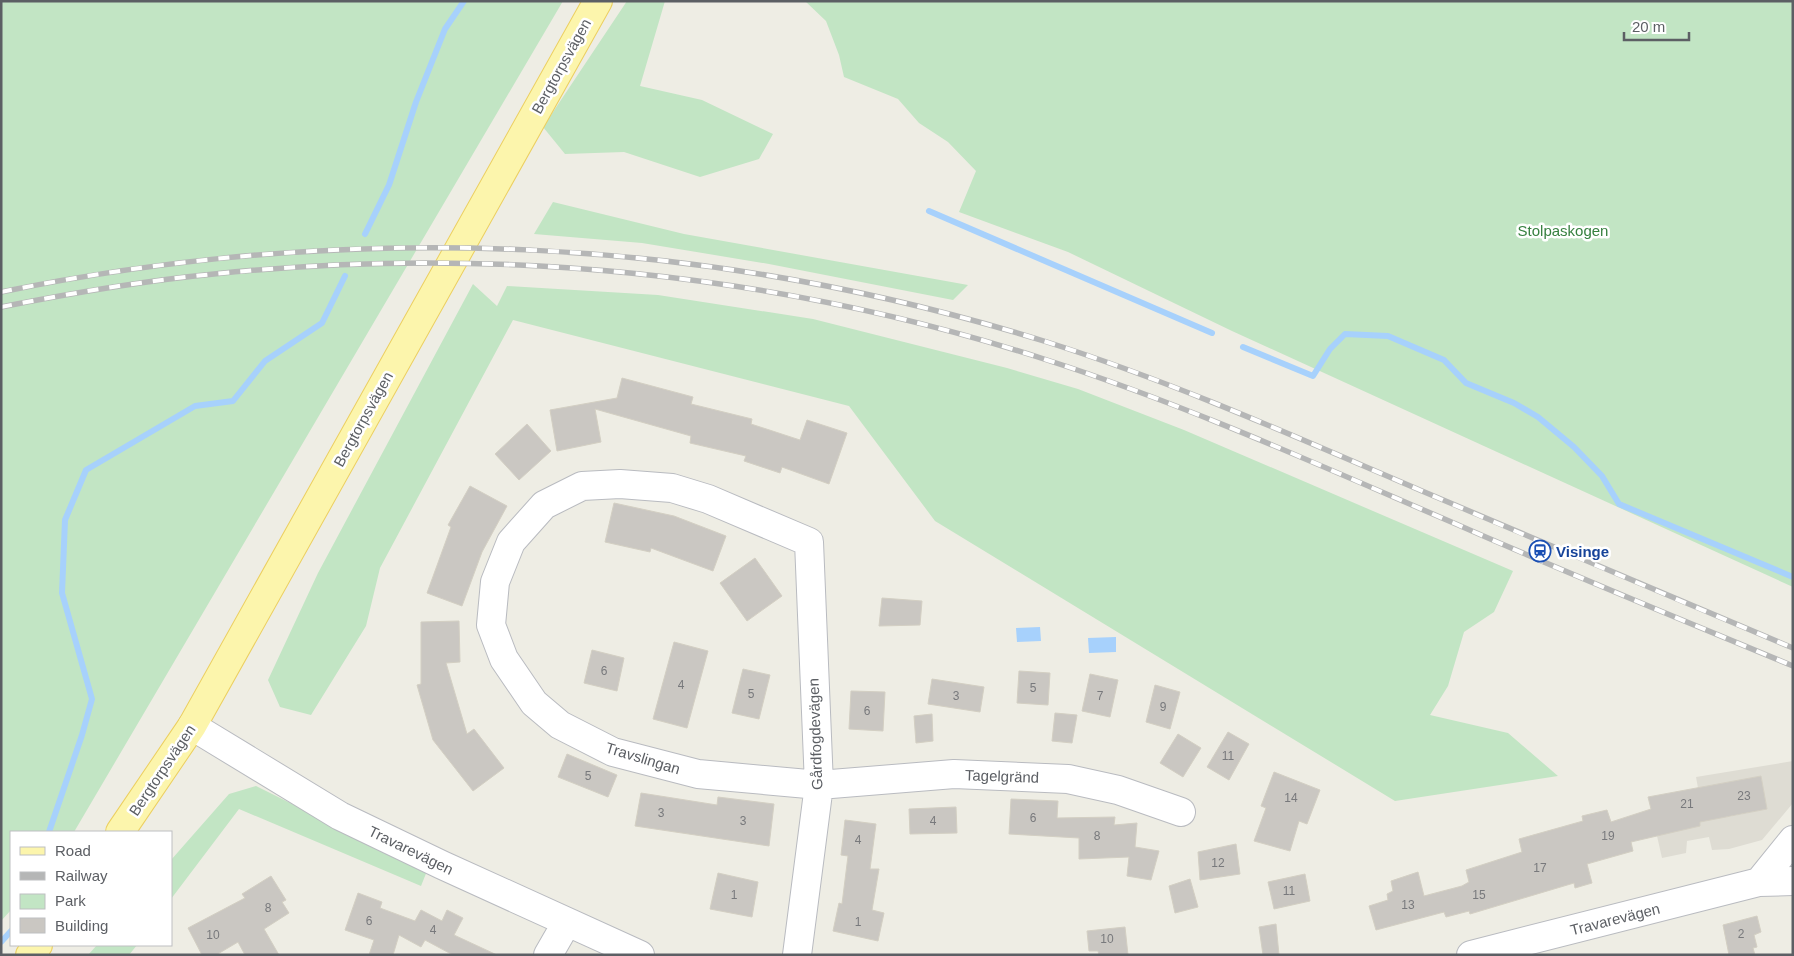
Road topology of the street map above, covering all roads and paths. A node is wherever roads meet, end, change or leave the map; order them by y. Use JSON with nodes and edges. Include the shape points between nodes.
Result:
{"nodes":[{"id":1,"x":598,"y":1,"type":"edge"},
{"id":2,"x":809,"y":542,"type":"joint"},
{"id":3,"x":192,"y":726,"type":"junction"},
{"id":4,"x":819,"y":785,"type":"junction"},
{"id":5,"x":1181,"y":812,"type":"dead end"},
{"id":6,"x":121,"y":831,"type":"edge"},
{"id":7,"x":1793,"y":840,"type":"edge"},
{"id":8,"x":1793,"y":881,"type":"edge"},
{"id":9,"x":1760,"y":882,"type":"junction"},
{"id":10,"x":568,"y":922,"type":"junction"},
{"id":11,"x":1539,"y":947,"type":"edge"},
{"id":12,"x":548,"y":955,"type":"edge"},
{"id":13,"x":640,"y":955,"type":"edge"},
{"id":14,"x":797,"y":955,"type":"edge"},
{"id":15,"x":1471,"y":955,"type":"edge"}],
"edges":[{"from":1,"to":3,"type":"main road","name":"Bergtorpsvägen"},
{"from":2,"to":4,"type":"street","name":"Gårdfogdevägen"},
{"from":2,"to":4,"type":"street","name":"Travslingan","via":[[708,499],[672,488],[620,484],[582,486],[544,505],[512,542],[495,582],[492,625],[504,659],[534,703],[560,725],[613,752],[698,774]]},
{"from":3,"to":6,"type":"main road","name":"Bergtorpsvägen"},
{"from":3,"to":10,"type":"street","name":"Travarevägen","via":[[340,816]]},
{"from":4,"to":5,"type":"street","name":"Tagelgränd","via":[[954,774],[1068,779],[1118,790]]},
{"from":4,"to":14,"type":"street","name":"Gårdfogdevägen"},
{"from":7,"to":9,"type":"street"},
{"from":8,"to":9,"type":"street","name":"Travarevägen"},
{"from":9,"to":11,"type":"street","name":"Travarevägen"},
{"from":10,"to":12,"type":"street"},
{"from":10,"to":13,"type":"street","name":"Travarevägen"},
{"from":11,"to":15,"type":"street","name":"Travarevägen"}]}
